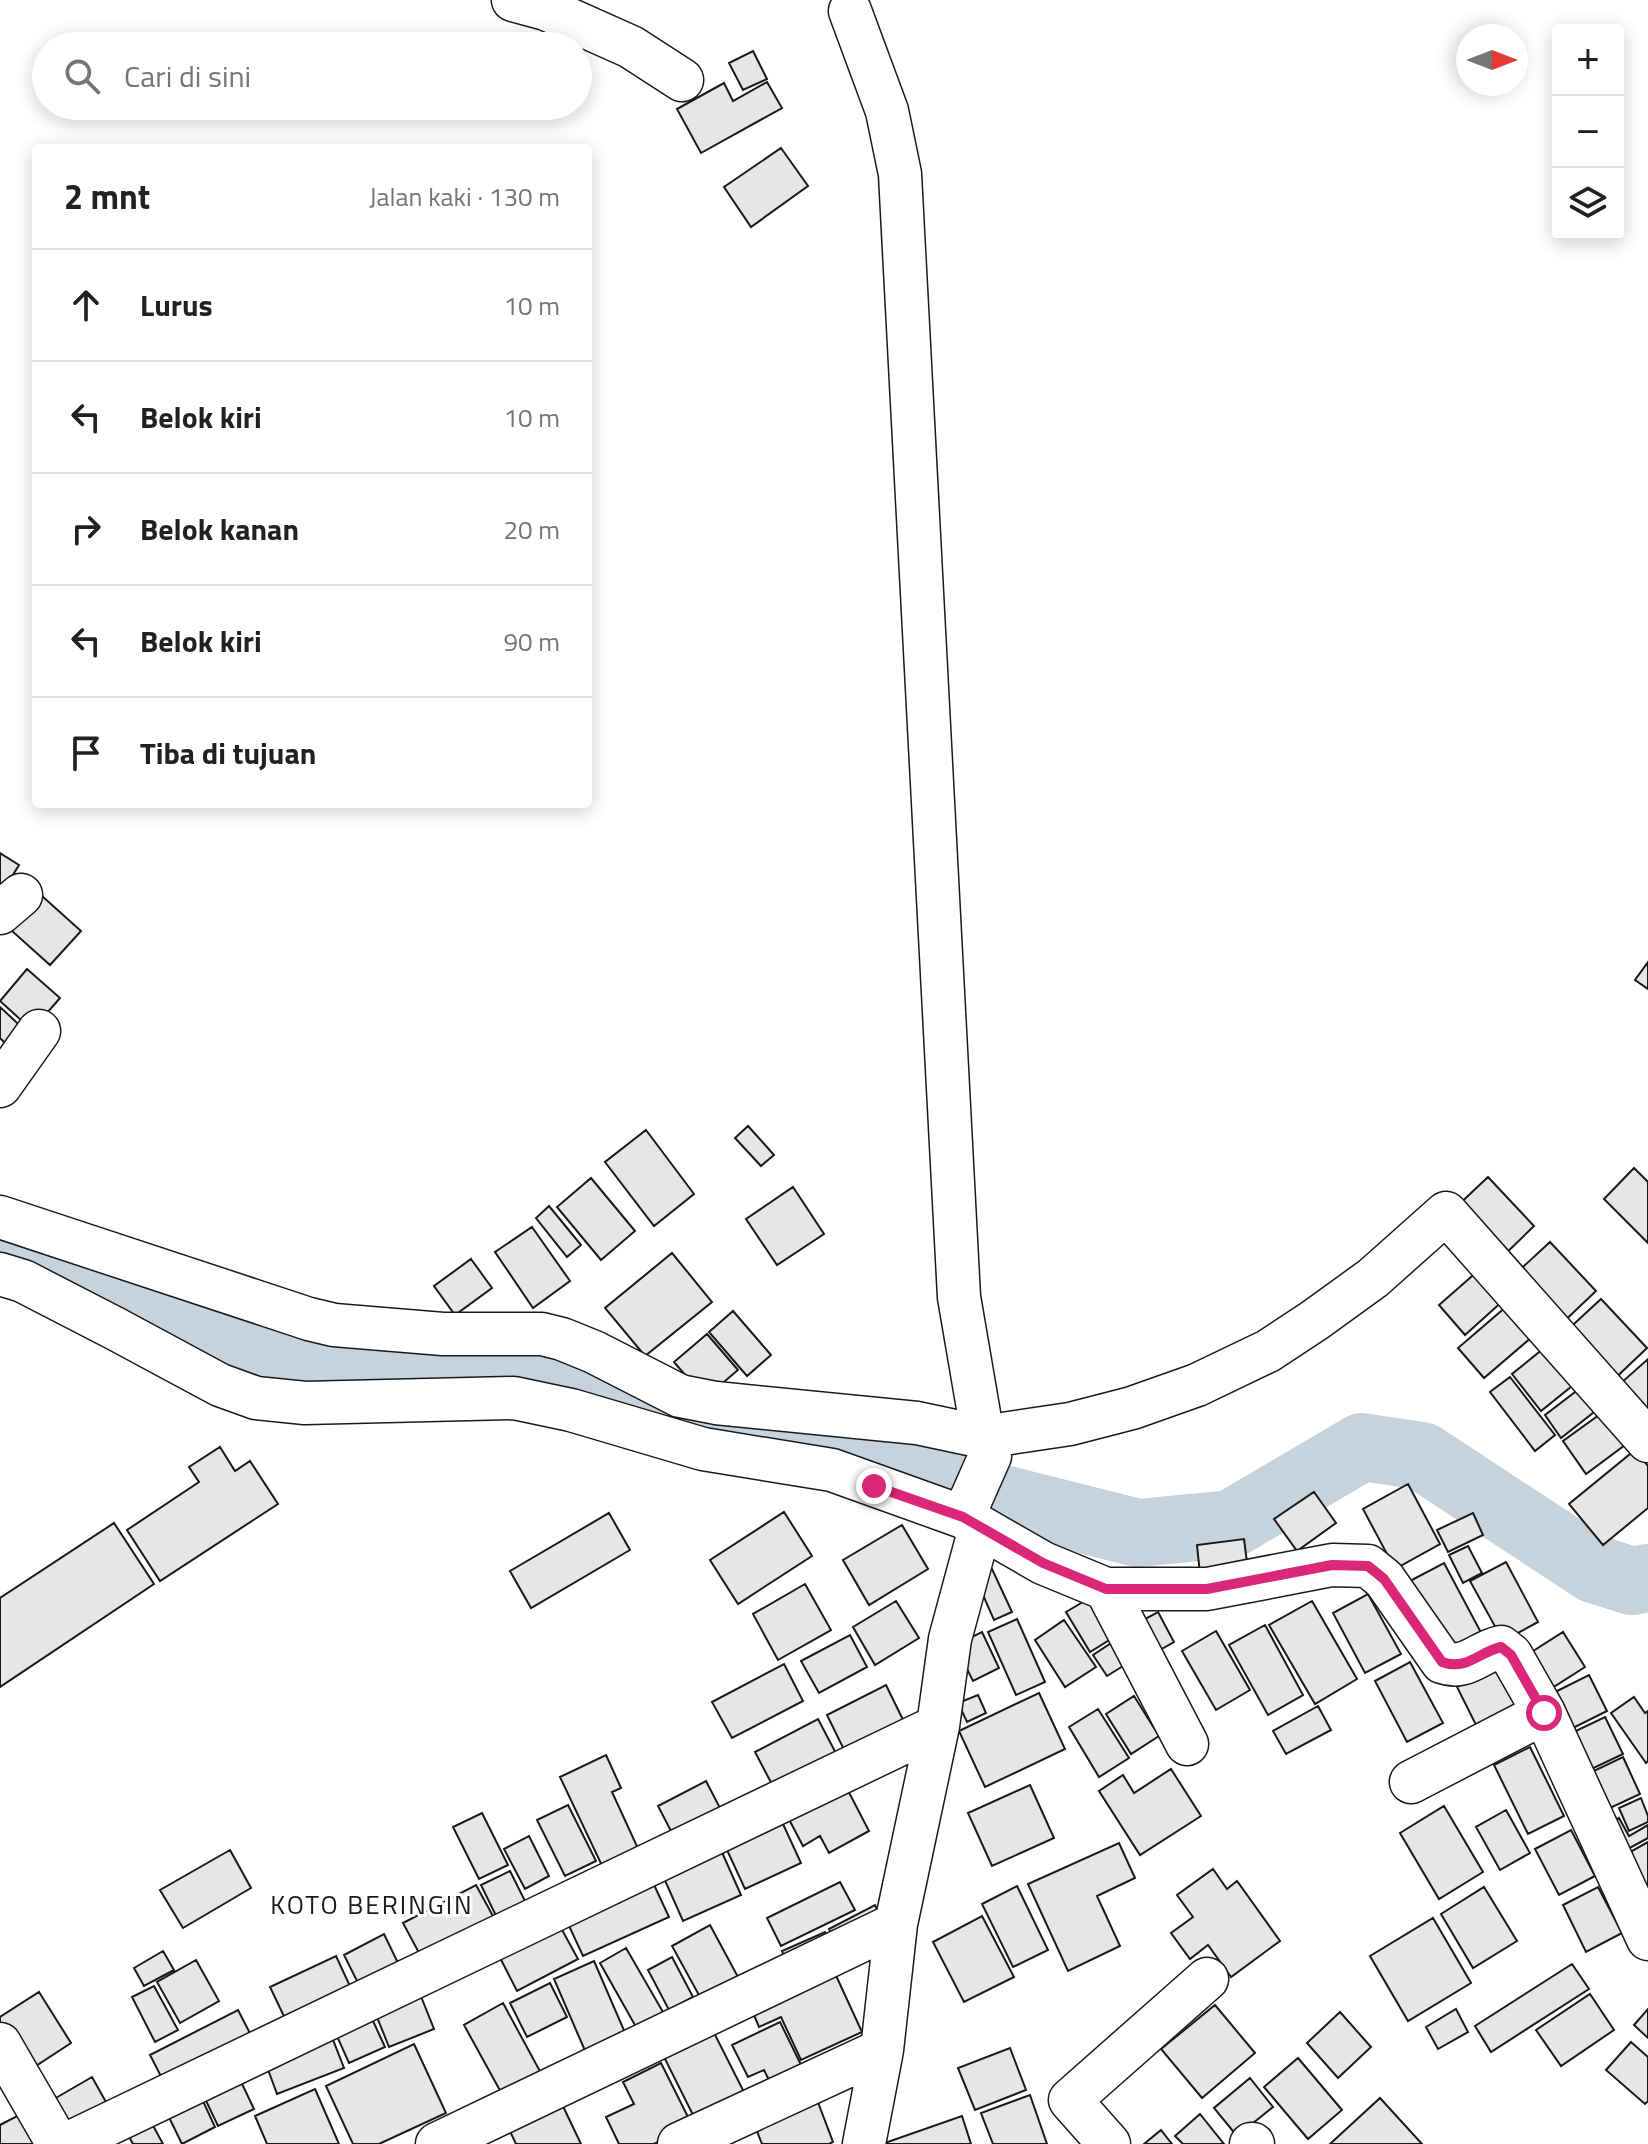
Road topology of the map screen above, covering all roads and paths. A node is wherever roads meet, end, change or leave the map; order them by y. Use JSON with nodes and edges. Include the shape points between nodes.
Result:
{"nodes":[{"id":1,"x":513,"y":0,"type":"edge"},
{"id":2,"x":850,"y":11,"type":"dead end"},
{"id":3,"x":682,"y":80,"type":"dead end"},
{"id":4,"x":39,"y":1031,"type":"dead end"},
{"id":5,"x":0,"y":1086,"type":"edge"},
{"id":6,"x":0,"y":1217,"type":"edge"},
{"id":7,"x":0,"y":1274,"type":"edge"},
{"id":8,"x":520,"y":1338,"type":"junction"},
{"id":9,"x":515,"y":1393,"type":"junction"},
{"id":10,"x":1648,"y":1441,"type":"edge"},
{"id":11,"x":987,"y":1446,"type":"junction"},
{"id":12,"x":971,"y":1515,"type":"junction"},
{"id":13,"x":1106,"y":1589,"type":"junction"},
{"id":14,"x":1544,"y":1713,"type":"junction"},
{"id":15,"x":938,"y":1726,"type":"junction"},
{"id":16,"x":1187,"y":1744,"type":"dead end"},
{"id":17,"x":1411,"y":1782,"type":"dead end"},
{"id":18,"x":896,"y":1924,"type":"junction"},
{"id":19,"x":1648,"y":1939,"type":"edge"},
{"id":20,"x":1207,"y":1979,"type":"dead end"},
{"id":21,"x":0,"y":2044,"type":"edge"},
{"id":22,"x":882,"y":2050,"type":"junction"},
{"id":23,"x":58,"y":2144,"type":"edge"},
{"id":24,"x":67,"y":2144,"type":"edge"},
{"id":25,"x":437,"y":2144,"type":"edge"},
{"id":26,"x":679,"y":2144,"type":"edge"},
{"id":27,"x":864,"y":2144,"type":"edge"},
{"id":28,"x":1109,"y":2144,"type":"edge"}],
"edges":[{"from":1,"to":3,"type":"street","via":[[631,47]]},
{"from":2,"to":11,"type":"street","via":[[887,111],[900,174],[959,1297]]},
{"from":4,"to":5,"type":"street"},
{"from":6,"to":8,"type":"street","via":[[334,1325]]},
{"from":7,"to":9,"type":"street","via":[[256,1398],[305,1403]]},
{"from":8,"to":9,"type":"street"},
{"from":8,"to":11,"type":"street","via":[[542,1334],[562,1339],[680,1396],[917,1423]]},
{"from":9,"to":12,"type":"street","via":[[703,1449],[832,1470]]},
{"from":10,"to":11,"type":"street","via":[[1446,1213],[1373,1278],[1268,1351],[1132,1408]]},
{"from":11,"to":12,"type":"street"},
{"from":12,"to":13,"type":"street","via":[[1043,1563]]},
{"from":12,"to":15,"type":"street"},
{"from":13,"to":14,"type":"street","via":[[1207,1589],[1332,1565],[1368,1566],[1384,1579],[1442,1662],[1463,1665],[1501,1647],[1511,1655]]},
{"from":13,"to":16,"type":"street"},
{"from":14,"to":17,"type":"street"},
{"from":14,"to":19,"type":"street"},
{"from":15,"to":18,"type":"street"},
{"from":15,"to":24,"type":"street"},
{"from":18,"to":22,"type":"street"},
{"from":18,"to":25,"type":"street"},
{"from":20,"to":28,"type":"street","via":[[1070,2100]]},
{"from":21,"to":23,"type":"street"},
{"from":22,"to":26,"type":"street"},
{"from":22,"to":27,"type":"street"}]}
